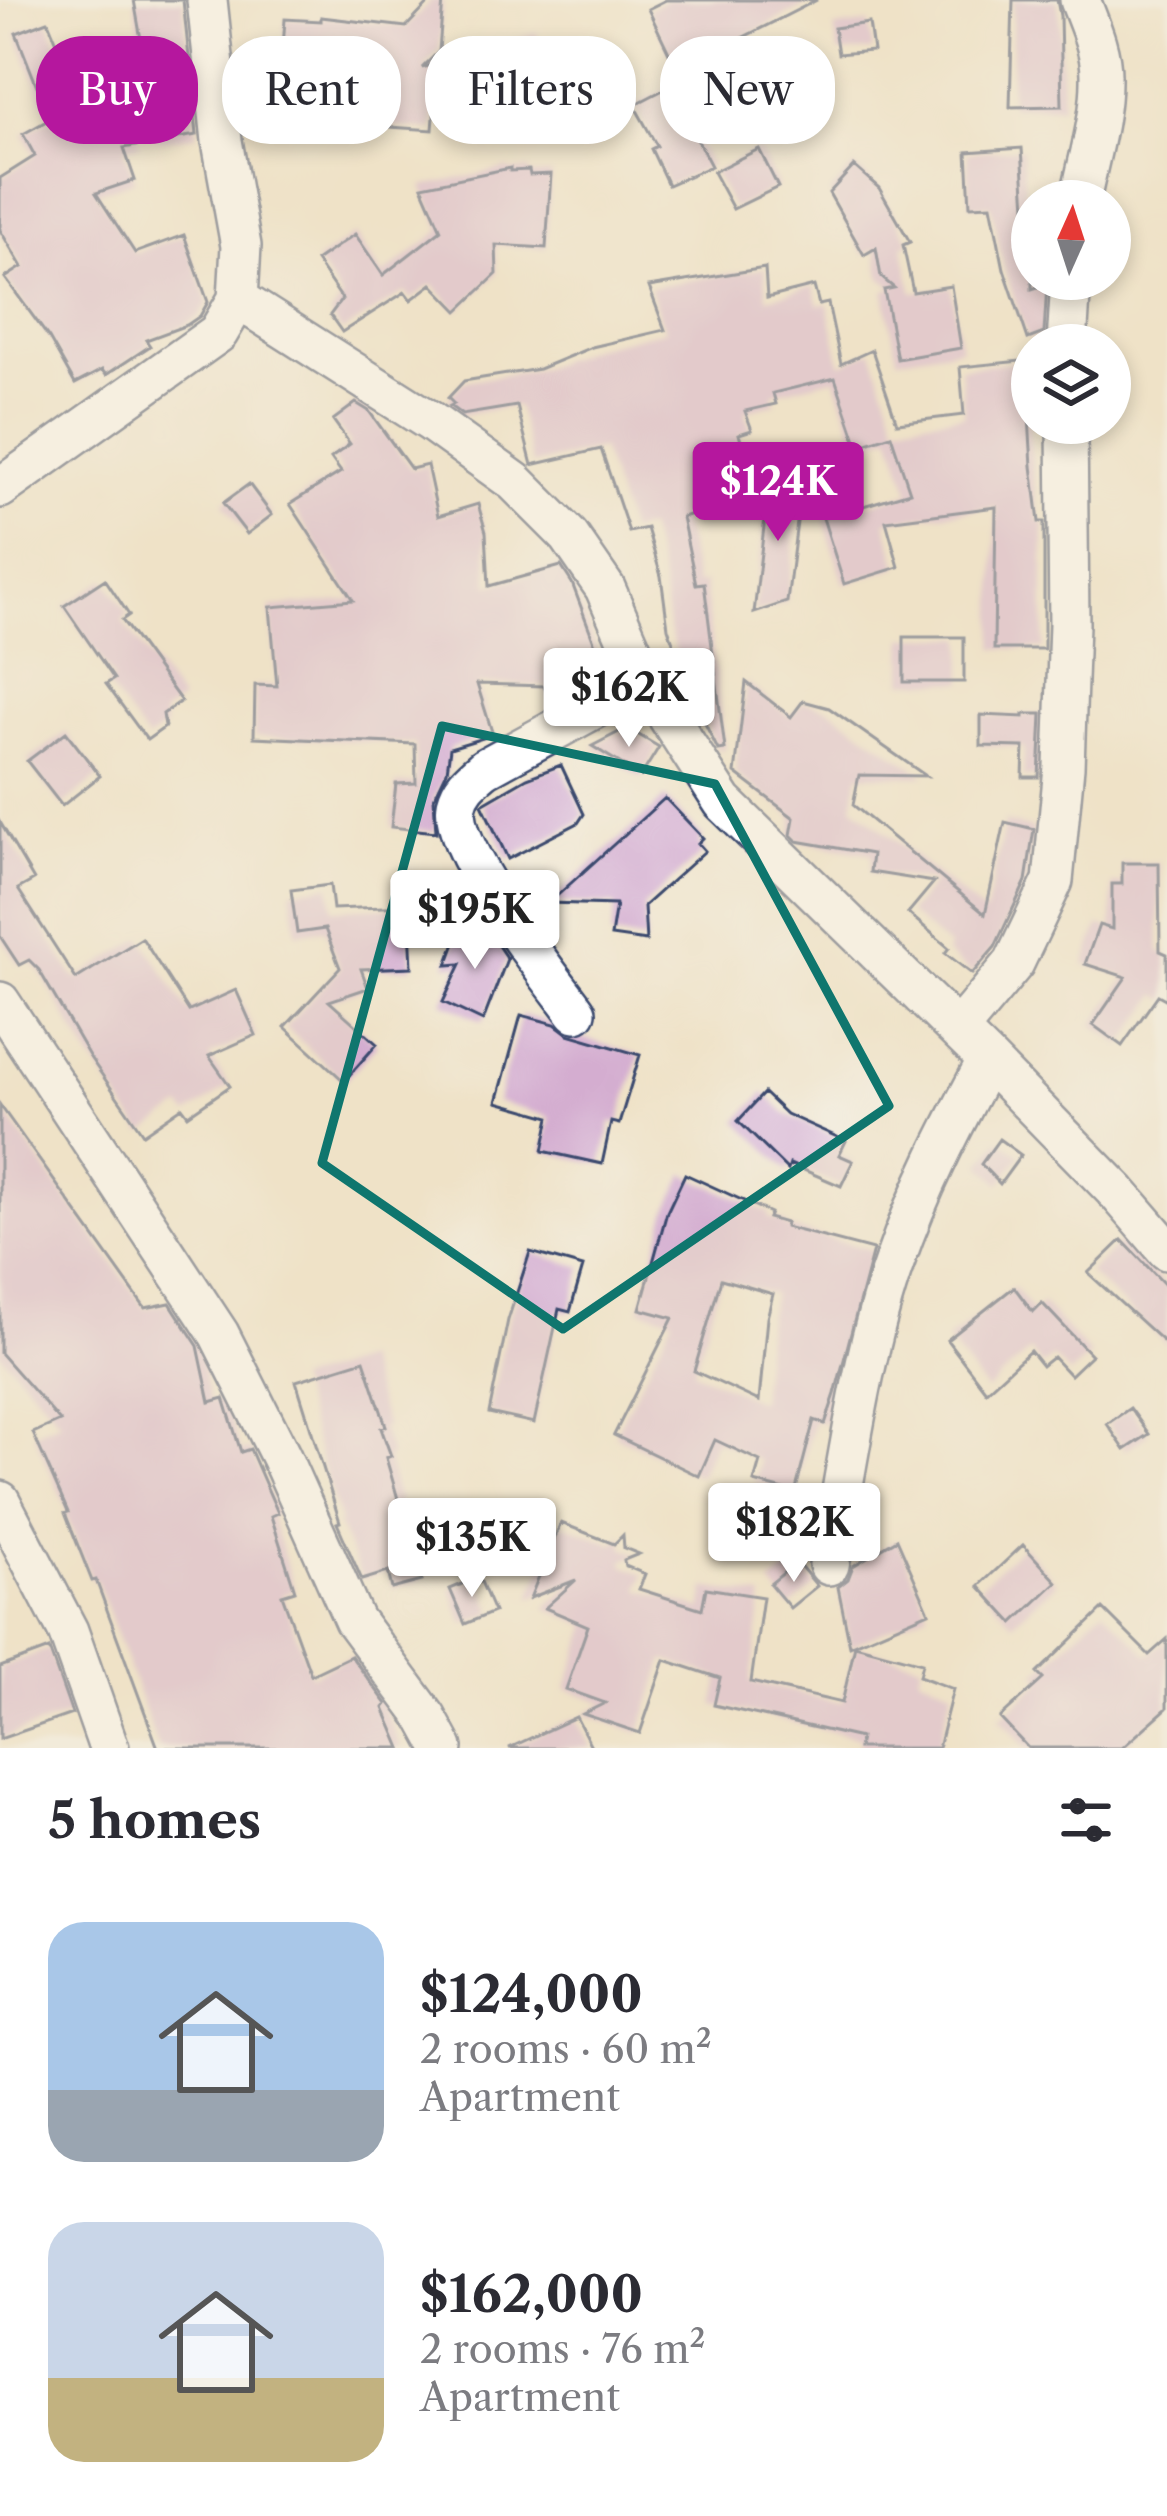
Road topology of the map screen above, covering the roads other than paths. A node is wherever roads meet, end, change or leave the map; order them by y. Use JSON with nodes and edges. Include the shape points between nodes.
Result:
{"nodes":[{"id":1,"x":207,"y":0,"type":"edge"},
{"id":2,"x":1080,"y":0,"type":"edge"},
{"id":3,"x":1084,"y":180,"type":"edge"},
{"id":4,"x":238,"y":299,"type":"junction"},
{"id":5,"x":1067,"y":444,"type":"edge"},
{"id":6,"x":0,"y":488,"type":"edge"},
{"id":7,"x":645,"y":681,"type":"junction"},
{"id":8,"x":0,"y":1002,"type":"edge"},
{"id":9,"x":576,"y":1012,"type":"dead end"},
{"id":10,"x":958,"y":1030,"type":"junction"},
{"id":11,"x":988,"y":1060,"type":"junction"},
{"id":12,"x":1167,"y":1250,"type":"edge"},
{"id":13,"x":0,"y":1502,"type":"edge"},
{"id":14,"x":829,"y":1565,"type":"dead end"},
{"id":15,"x":109,"y":1748,"type":"edge"},
{"id":16,"x":442,"y":1748,"type":"edge"}],
"edges":[{"from":1,"to":4,"type":"street","via":[[241,246]]},
{"from":2,"to":3,"type":"street","via":[[1102,73]]},
{"from":4,"to":6,"type":"street","via":[[218,333]]},
{"from":4,"to":7,"type":"street","via":[[514,482],[569,536],[605,588]]},
{"from":5,"to":10,"type":"street","via":[[1069,623],[1053,881],[1014,963]]},
{"from":7,"to":9,"type":"street","via":[[485,768],[465,785],[456,808],[463,840],[506,916]]},
{"from":7,"to":10,"type":"street","via":[[723,802]]},
{"from":8,"to":16,"type":"street","via":[[219,1334],[354,1620]]},
{"from":10,"to":11,"type":"street"},
{"from":11,"to":12,"type":"street"},
{"from":11,"to":14,"type":"street","via":[[934,1160],[893,1263]]},
{"from":13,"to":15,"type":"street","via":[[68,1630]]}]}
